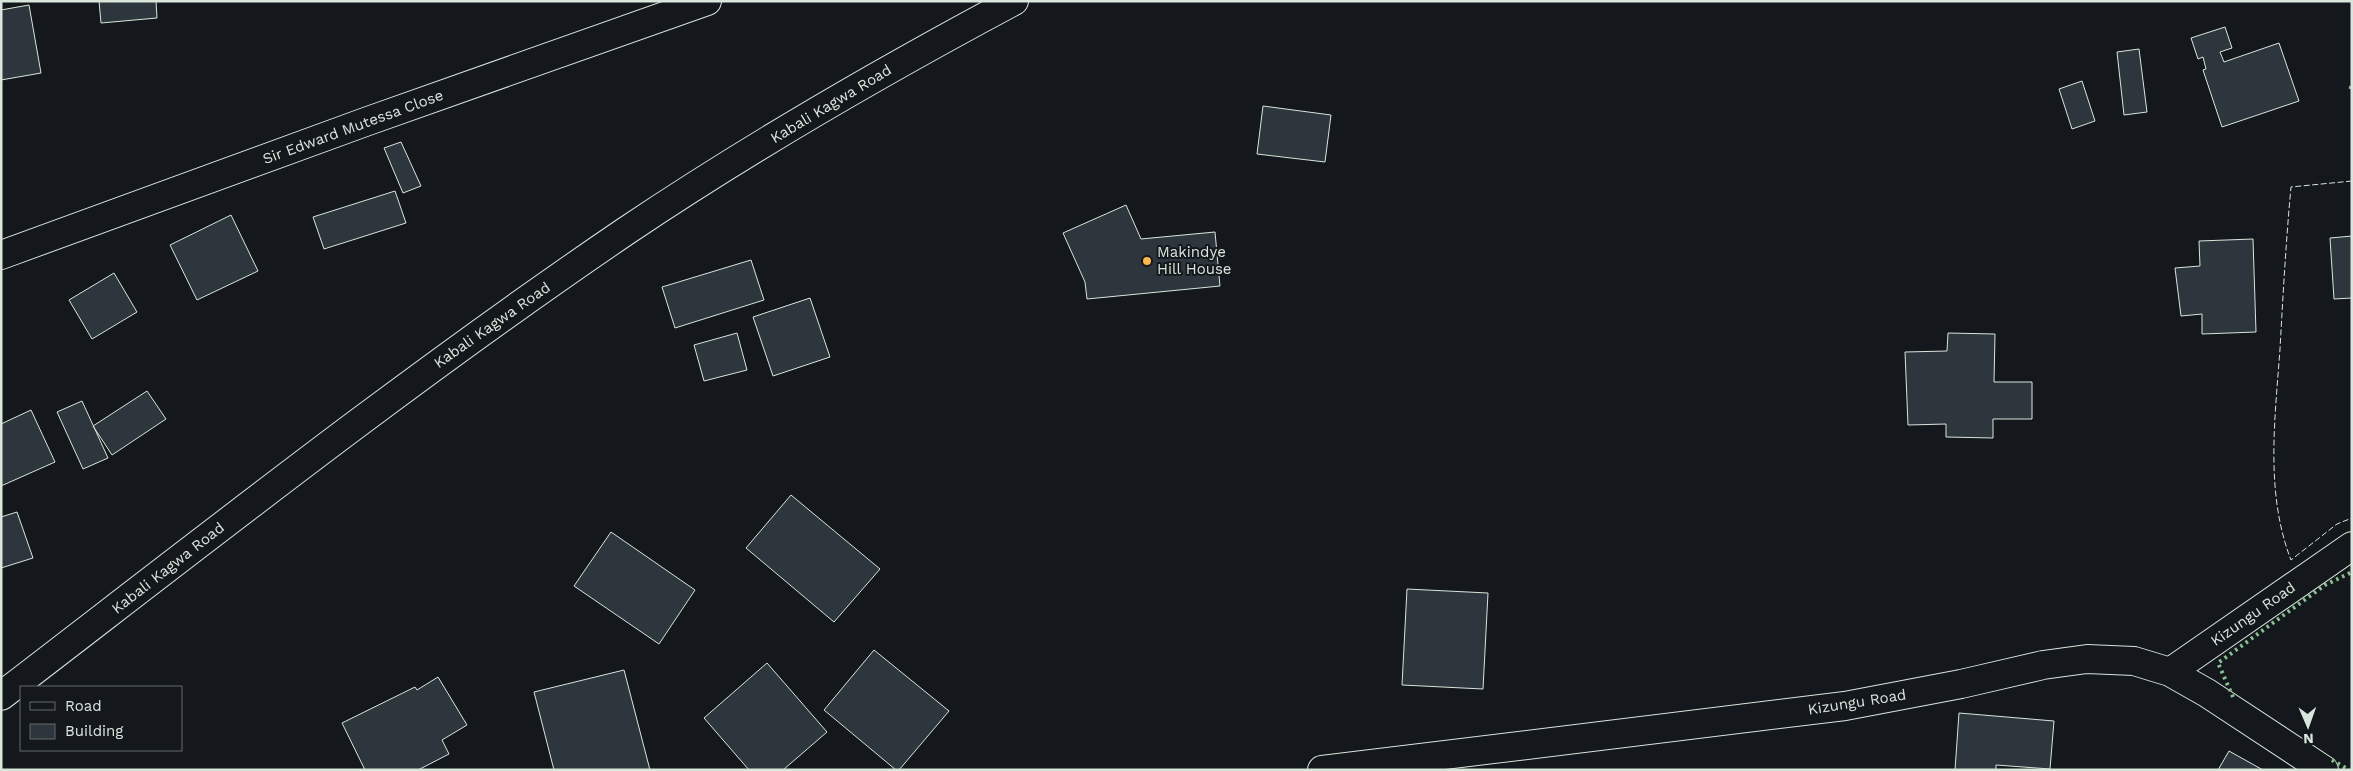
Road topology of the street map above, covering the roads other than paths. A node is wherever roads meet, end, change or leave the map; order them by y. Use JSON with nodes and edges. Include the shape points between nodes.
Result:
{"nodes":[{"id":1,"x":707,"y":1,"type":"edge"},
{"id":2,"x":1014,"y":1,"type":"edge"},
{"id":3,"x":1,"y":255,"type":"edge"},
{"id":4,"x":2352,"y":546,"type":"edge"},
{"id":5,"x":2170,"y":672,"type":"junction"},
{"id":6,"x":1,"y":696,"type":"edge"},
{"id":7,"x":1322,"y":770,"type":"edge"},
{"id":8,"x":2324,"y":770,"type":"edge"}],
"edges":[{"from":1,"to":3,"type":"street","name":"Sir Edward Mutessa Close"},
{"from":2,"to":6,"type":"street","name":"Kabali Kagwa Road","via":[[802,119],[628,230],[431,368]]},
{"from":4,"to":5,"type":"street","name":"Kizungu Road"},
{"from":5,"to":7,"type":"street","name":"Kizungu Road","via":[[2134,661],[2078,660],[1846,706]]},
{"from":5,"to":8,"type":"street"}]}
